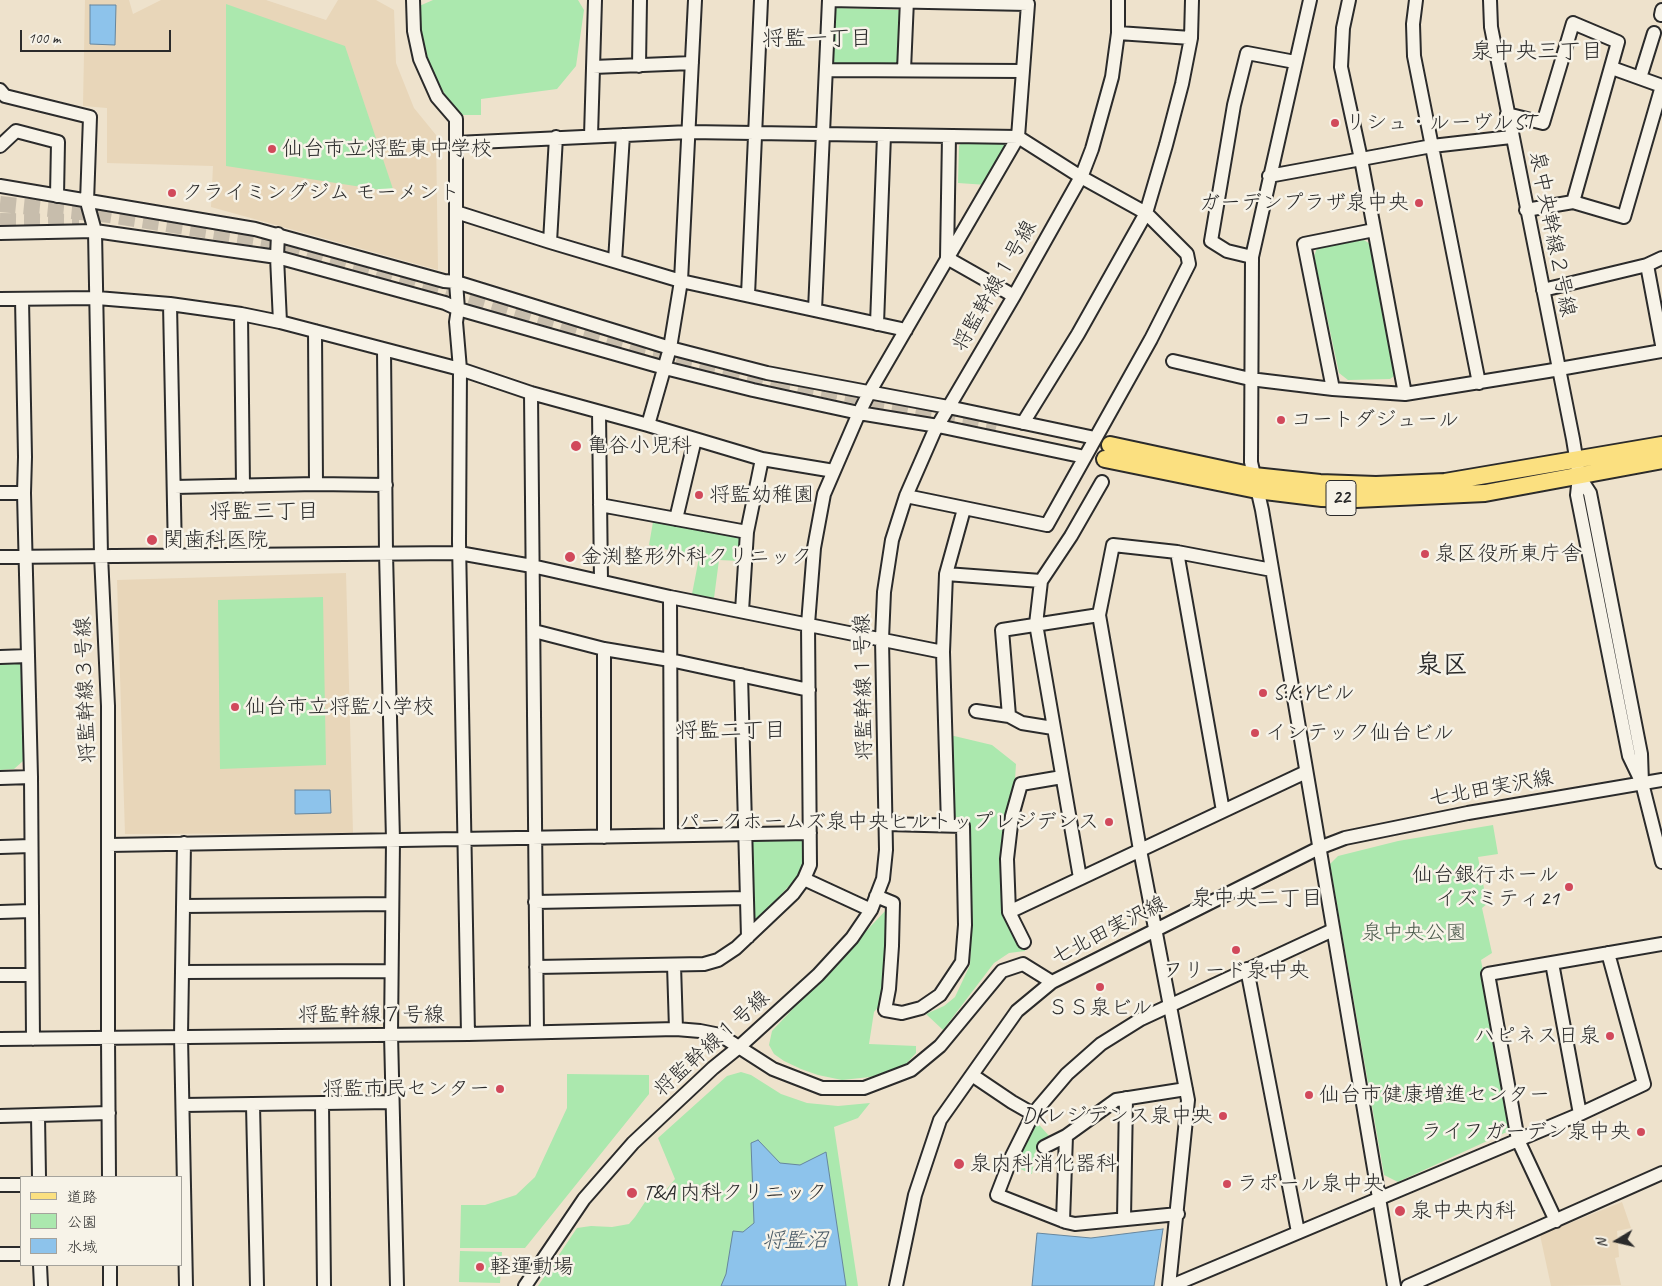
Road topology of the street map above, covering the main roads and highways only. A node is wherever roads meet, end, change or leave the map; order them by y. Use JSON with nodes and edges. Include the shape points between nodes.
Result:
{"nodes":[{"id":1,"x":1662,"y":445,"type":"edge"},
{"id":2,"x":1103,"y":447,"type":"road end"},
{"id":3,"x":1662,"y":460,"type":"edge"},
{"id":4,"x":1577,"y":468,"type":"junction"}],
"edges":[{"from":1,"to":4,"type":"main road","number":"22"},
{"from":2,"to":4,"type":"main road","number":"22","via":[[1256,483],[1376,485],[1445,482]]},
{"from":3,"to":4,"type":"main road","number":"22"}]}
